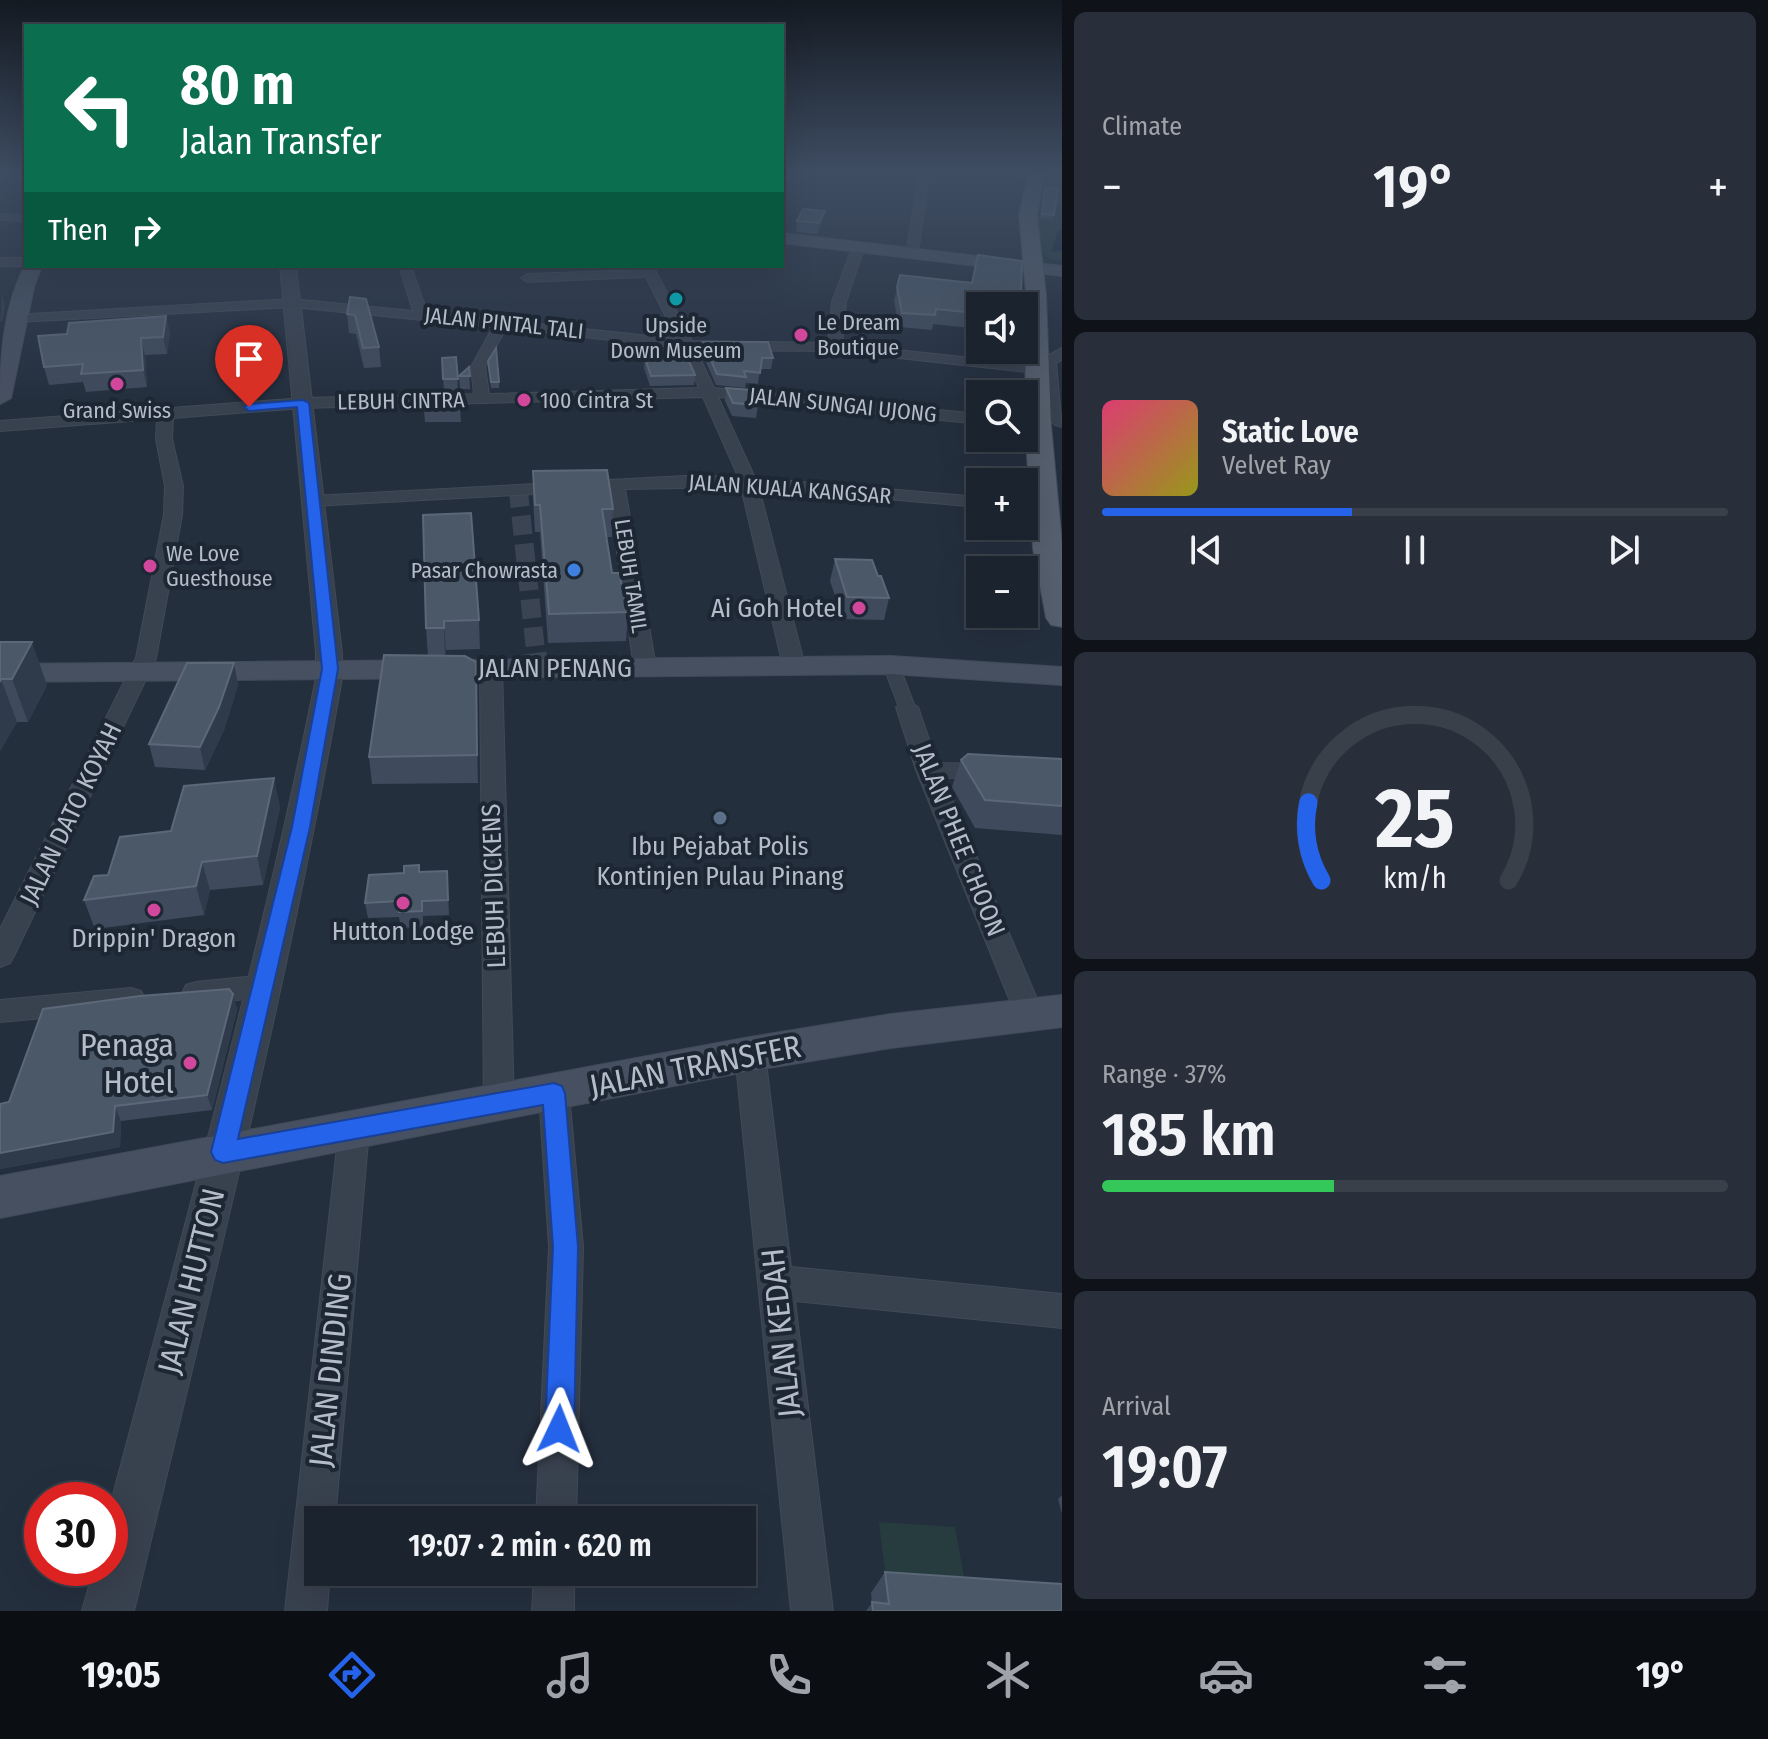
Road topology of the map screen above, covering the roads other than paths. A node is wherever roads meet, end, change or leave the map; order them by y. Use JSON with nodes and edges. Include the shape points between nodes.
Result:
{"nodes":[{"id":1,"x":845,"y":249,"type":"edge"},
{"id":2,"x":874,"y":249,"type":"edge"},
{"id":3,"x":913,"y":249,"type":"edge"},
{"id":4,"x":1031,"y":249,"type":"edge"},
{"id":5,"x":857,"y":251,"type":"junction"},
{"id":6,"x":912,"y":253,"type":"junction"},
{"id":7,"x":0,"y":262,"type":"edge"},
{"id":8,"x":24,"y":262,"type":"edge"},
{"id":9,"x":1062,"y":263,"type":"edge"},
{"id":10,"x":32,"y":268,"type":"edge"},
{"id":11,"x":288,"y":268,"type":"edge"},
{"id":12,"x":406,"y":268,"type":"edge"},
{"id":13,"x":648,"y":270,"type":"edge"},
{"id":14,"x":1062,"y":271,"type":"edge"},
{"id":15,"x":1033,"y":273,"type":"junction"},
{"id":16,"x":527,"y":278,"type":"dead end"},
{"id":17,"x":1062,"y":284,"type":"edge"},
{"id":18,"x":1034,"y":292,"type":"edge"},
{"id":19,"x":292,"y":303,"type":"junction"},
{"id":20,"x":421,"y":315,"type":"junction"},
{"id":21,"x":18,"y":318,"type":"junction"},
{"id":22,"x":501,"y":324,"type":"junction"},
{"id":23,"x":1038,"y":334,"type":"edge"},
{"id":24,"x":686,"y":343,"type":"junction"},
{"id":25,"x":835,"y":347,"type":"junction"},
{"id":26,"x":1062,"y":350,"type":"edge"},
{"id":27,"x":1036,"y":364,"type":"edge"},
{"id":28,"x":1036,"y":369,"type":"junction"},
{"id":29,"x":706,"y":392,"type":"junction"},
{"id":30,"x":0,"y":398,"type":"edge"},
{"id":31,"x":482,"y":398,"type":"junction"},
{"id":32,"x":303,"y":403,"type":"junction"},
{"id":33,"x":165,"y":414,"type":"junction"},
{"id":34,"x":966,"y":418,"type":"edge"},
{"id":35,"x":0,"y":426,"type":"edge"},
{"id":36,"x":1048,"y":427,"type":"edge"},
{"id":37,"x":749,"y":483,"type":"junction"},
{"id":38,"x":616,"y":485,"type":"junction"},
{"id":39,"x":313,"y":501,"type":"junction"},
{"id":40,"x":966,"y":501,"type":"edge"},
{"id":41,"x":1062,"y":618,"type":"edge"},
{"id":42,"x":1062,"y":657,"type":"edge"},
{"id":43,"x":891,"y":665,"type":"junction"},
{"id":44,"x":794,"y":666,"type":"junction"},
{"id":45,"x":645,"y":667,"type":"junction"},
{"id":46,"x":491,"y":668,"type":"junction"},
{"id":47,"x":330,"y":669,"type":"junction"},
{"id":48,"x":141,"y":671,"type":"junction"},
{"id":49,"x":1009,"y":671,"type":"junction"},
{"id":50,"x":3,"y":672,"type":"edge"},
{"id":51,"x":1062,"y":676,"type":"edge"},
{"id":52,"x":907,"y":707,"type":"joint"},
{"id":53,"x":928,"y":770,"type":"junction"},
{"id":54,"x":1017,"y":774,"type":"edge"},
{"id":55,"x":0,"y":956,"type":"edge"},
{"id":56,"x":265,"y":986,"type":"junction"},
{"id":57,"x":0,"y":1011,"type":"edge"},
{"id":58,"x":1045,"y":1012,"type":"edge"},
{"id":59,"x":750,"y":1054,"type":"junction"},
{"id":60,"x":554,"y":1093,"type":"junction"},
{"id":61,"x":499,"y":1104,"type":"junction"},
{"id":62,"x":354,"y":1130,"type":"junction"},
{"id":63,"x":223,"y":1152,"type":"junction"},
{"id":64,"x":0,"y":1197,"type":"edge"},
{"id":65,"x":775,"y":1282,"type":"junction"},
{"id":66,"x":1062,"y":1311,"type":"edge"},
{"id":67,"x":557,"y":1506,"type":"edge"},
{"id":68,"x":554,"y":1586,"type":"edge"},
{"id":69,"x":108,"y":1611,"type":"edge"},
{"id":70,"x":306,"y":1611,"type":"edge"},
{"id":71,"x":553,"y":1611,"type":"edge"},
{"id":72,"x":812,"y":1611,"type":"edge"}],
"edges":[{"from":1,"to":5,"type":"main road"},
{"from":2,"to":6,"type":"main road"},
{"from":3,"to":6,"type":"street"},
{"from":4,"to":15,"type":"main road"},
{"from":5,"to":15,"type":"main road"},
{"from":5,"to":25,"type":"street","via":[[838,306]]},
{"from":6,"to":15,"type":"main road"},
{"from":7,"to":8,"type":"street"},
{"from":9,"to":15,"type":"main road"},
{"from":10,"to":21,"type":"main road"},
{"from":11,"to":19,"type":"street","name":"JALAN HUTTON"},
{"from":12,"to":20,"type":"street"},
{"from":13,"to":16,"type":"street"},
{"from":13,"to":24,"type":"street"},
{"from":14,"to":15,"type":"main road"},
{"from":15,"to":17,"type":"main road"},
{"from":15,"to":18,"type":"main road"},
{"from":19,"to":20,"type":"street","name":"JALAN PINTAL TALI"},
{"from":19,"to":21,"type":"street","name":"JALAN PINTAL TALI"},
{"from":19,"to":32,"type":"street","name":"JALAN HUTTON"},
{"from":20,"to":22,"type":"street","name":"JALAN PINTAL TALI"},
{"from":21,"to":30,"type":"main road"},
{"from":22,"to":24,"type":"street","name":"JALAN PINTAL TALI"},
{"from":22,"to":31,"type":"street","via":[[478,367]]},
{"from":23,"to":26,"type":"street"},
{"from":24,"to":25,"type":"street","name":"JALAN PINTAL TALI"},
{"from":24,"to":29,"type":"street"},
{"from":25,"to":28,"type":"street","name":"JALAN PINTAL TALI"},
{"from":26,"to":36,"type":"street","via":[[1047,361]]},
{"from":27,"to":28,"type":"main road"},
{"from":28,"to":36,"type":"main road"},
{"from":29,"to":31,"type":"street","name":"LEBUH CINTRA"},
{"from":29,"to":34,"type":"street","name":"JALAN SUNGAI UJONG"},
{"from":29,"to":37,"type":"street"},
{"from":31,"to":32,"type":"street","name":"LEBUH CINTRA"},
{"from":32,"to":33,"type":"street","name":"LEBUH CINTRA"},
{"from":32,"to":39,"type":"street","name":"JALAN HUTTON"},
{"from":33,"to":35,"type":"street","name":"LEBUH CINTRA"},
{"from":33,"to":48,"type":"street","name":"JALAN DATO KOYAH","via":[[173,515]]},
{"from":36,"to":41,"type":"main road","via":[[1036,506]]},
{"from":37,"to":38,"type":"street","name":"JALAN KUALA KANGSAR"},
{"from":37,"to":40,"type":"street","name":"JALAN KUALA KANGSAR"},
{"from":37,"to":44,"type":"street"},
{"from":38,"to":39,"type":"street","name":"JALAN KUALA KANGSAR"},
{"from":38,"to":45,"type":"street","name":"LEBUH TAMIL"},
{"from":39,"to":47,"type":"street","name":"JALAN HUTTON"},
{"from":42,"to":49,"type":"main road"},
{"from":43,"to":44,"type":"main road","name":"JALAN PENANG"},
{"from":43,"to":49,"type":"main road","name":"JALAN PENANG"},
{"from":43,"to":52,"type":"street","name":"JALAN PHEE CHOON"},
{"from":44,"to":45,"type":"main road","name":"JALAN PENANG"},
{"from":45,"to":46,"type":"main road","name":"JALAN PENANG"},
{"from":46,"to":47,"type":"main road","name":"JALAN PENANG"},
{"from":46,"to":61,"type":"street","name":"LEBUH DICKENS"},
{"from":47,"to":48,"type":"main road","name":"JALAN PENANG"},
{"from":47,"to":56,"type":"street","name":"JALAN HUTTON"},
{"from":48,"to":50,"type":"main road","name":"JALAN PENANG"},
{"from":48,"to":55,"type":"street","name":"JALAN DATO KOYAH"},
{"from":49,"to":51,"type":"main road","name":"JALAN PENANG"},
{"from":52,"to":53,"type":"street","name":"JALAN PHEE CHOON"},
{"from":53,"to":54,"type":"street"},
{"from":53,"to":58,"type":"street","name":"JALAN PHEE CHOON"},
{"from":56,"to":57,"type":"street"},
{"from":56,"to":63,"type":"street","name":"JALAN HUTTON"},
{"from":58,"to":59,"type":"main road","name":"JALAN TRANSFER"},
{"from":59,"to":60,"type":"main road","name":"JALAN TRANSFER"},
{"from":59,"to":65,"type":"street","name":"JALAN KEDAH"},
{"from":60,"to":61,"type":"main road","name":"JALAN TRANSFER"},
{"from":60,"to":67,"type":"street","via":[[566,1247]]},
{"from":61,"to":62,"type":"main road","name":"JALAN TRANSFER"},
{"from":62,"to":63,"type":"main road","name":"JALAN TRANSFER"},
{"from":62,"to":70,"type":"street","name":"JALAN DINDING"},
{"from":63,"to":64,"type":"main road","name":"JALAN TRANSFER"},
{"from":63,"to":69,"type":"street","name":"JALAN HUTTON"},
{"from":65,"to":66,"type":"street"},
{"from":65,"to":72,"type":"street","name":"JALAN KEDAH"},
{"from":68,"to":71,"type":"street"}]}
